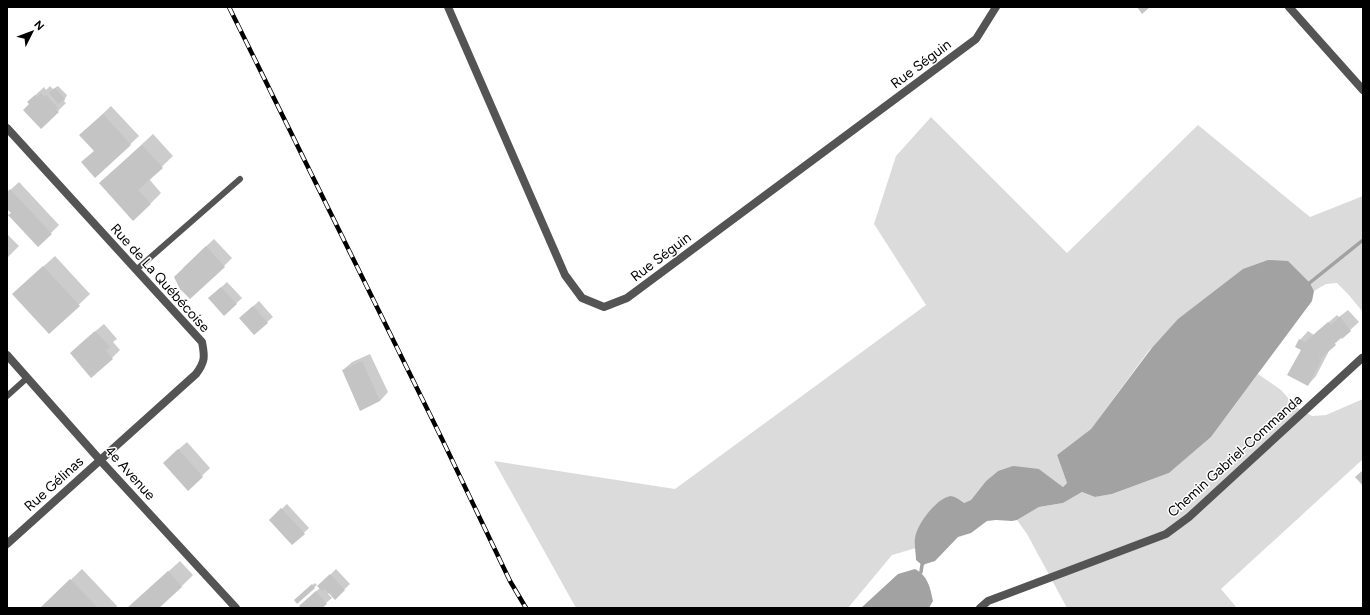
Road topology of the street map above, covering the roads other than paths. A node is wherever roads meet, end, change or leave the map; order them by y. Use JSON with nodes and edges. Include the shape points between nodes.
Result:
{"nodes":[{"id":1,"x":448,"y":7,"type":"edge"},
{"id":2,"x":996,"y":7,"type":"edge"},
{"id":3,"x":1289,"y":7,"type":"edge"},
{"id":4,"x":1363,"y":90,"type":"edge"},
{"id":5,"x":7,"y":128,"type":"edge"},
{"id":6,"x":240,"y":179,"type":"dead end"},
{"id":7,"x":136,"y":270,"type":"junction"},
{"id":8,"x":7,"y":355,"type":"edge"},
{"id":9,"x":1362,"y":358,"type":"dead end"},
{"id":10,"x":27,"y":378,"type":"junction"},
{"id":11,"x":7,"y":396,"type":"edge"},
{"id":12,"x":100,"y":460,"type":"junction"},
{"id":13,"x":7,"y":544,"type":"edge"},
{"id":14,"x":236,"y":608,"type":"edge"},
{"id":15,"x":980,"y":608,"type":"edge"}],
"edges":[{"from":1,"to":2,"type":"street","name":"Rue Séguin","via":[[565,275],[582,298],[604,307],[626,298],[976,39]]},
{"from":3,"to":4,"type":"street"},
{"from":5,"to":7,"type":"street","name":"Rue de La Québécoise"},
{"from":6,"to":7,"type":"lane"},
{"from":7,"to":12,"type":"street","name":"Rue de La Québécoise","via":[[202,342],[205,354],[203,365]]},
{"from":8,"to":10,"type":"street","name":"4e Avenue"},
{"from":9,"to":15,"type":"street","name":"Chemin Gabriel-Commanda","via":[[1190,517],[1166,534],[988,601]]},
{"from":10,"to":11,"type":"lane"},
{"from":10,"to":12,"type":"street","name":"4e Avenue"},
{"from":12,"to":13,"type":"street","name":"Rue Gélinas"},
{"from":12,"to":14,"type":"street","name":"4e Avenue"}]}
